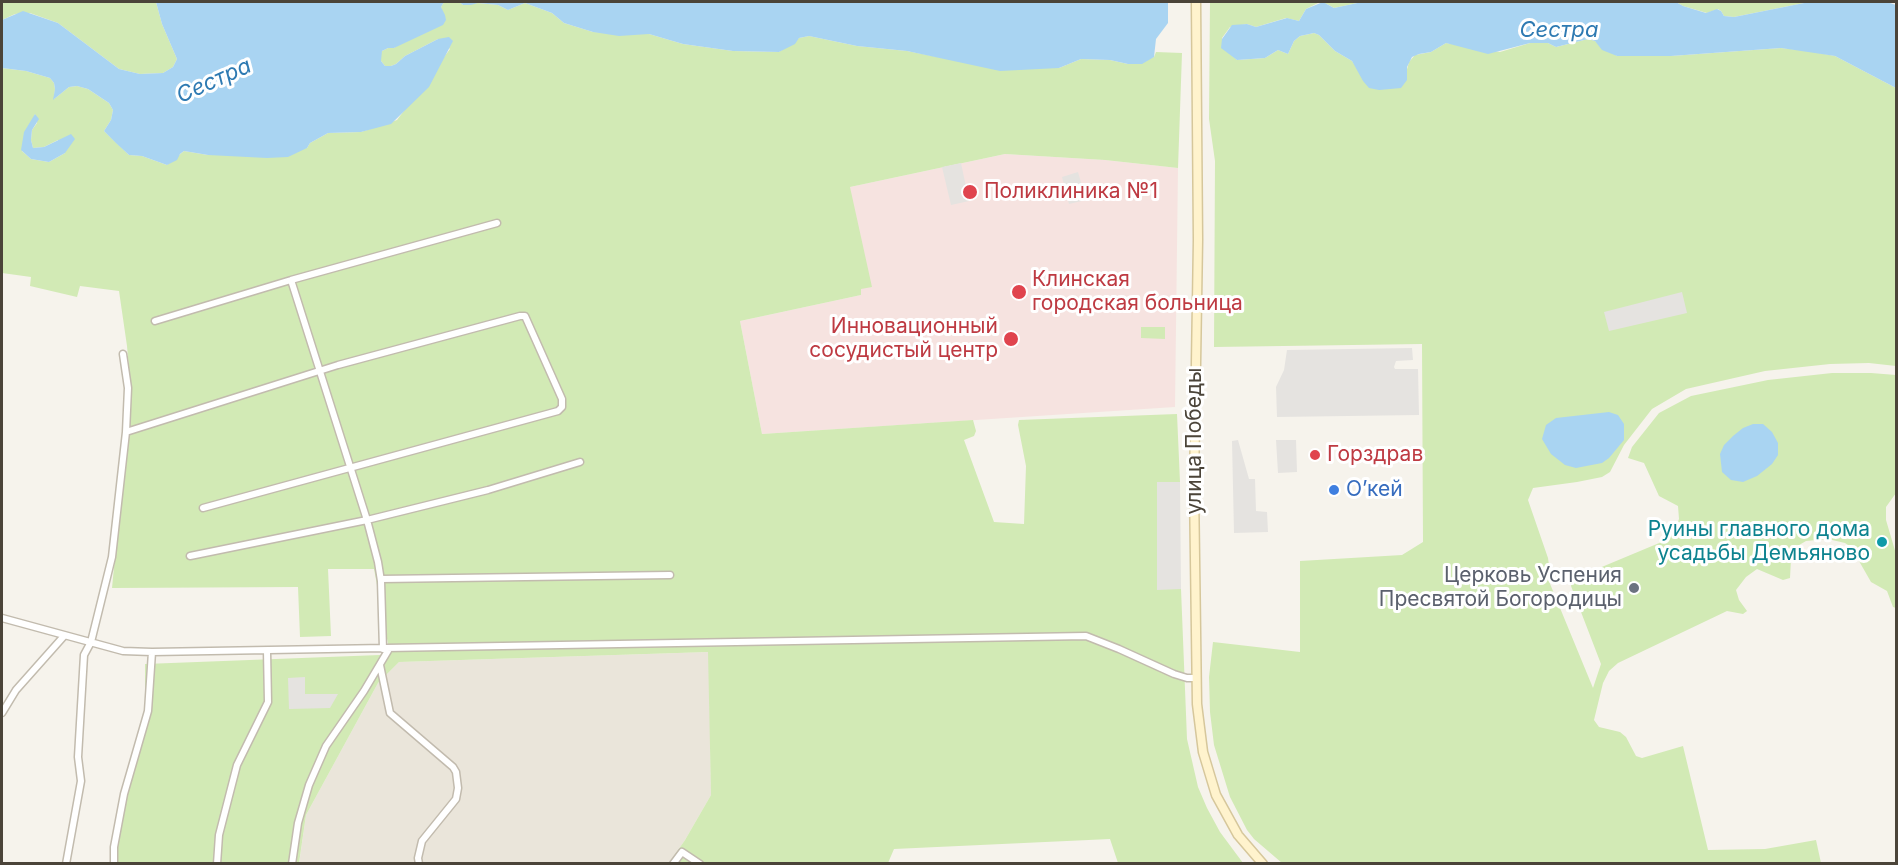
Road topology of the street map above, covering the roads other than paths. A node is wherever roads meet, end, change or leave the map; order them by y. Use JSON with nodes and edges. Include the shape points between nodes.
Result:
{"nodes":[{"id":1,"x":1197,"y":2,"type":"edge"},
{"id":2,"x":497,"y":223,"type":"dead end"},
{"id":3,"x":291,"y":280,"type":"junction"},
{"id":4,"x":155,"y":321,"type":"dead end"},
{"id":5,"x":123,"y":354,"type":"dead end"},
{"id":6,"x":319,"y":371,"type":"junction"},
{"id":7,"x":126,"y":432,"type":"junction"},
{"id":8,"x":580,"y":462,"type":"dead end"},
{"id":9,"x":350,"y":469,"type":"junction"},
{"id":10,"x":203,"y":508,"type":"dead end"},
{"id":11,"x":367,"y":520,"type":"junction"},
{"id":12,"x":190,"y":556,"type":"dead end"},
{"id":13,"x":670,"y":575,"type":"dead end"},
{"id":14,"x":381,"y":579,"type":"junction"},
{"id":15,"x":2,"y":618,"type":"edge"},
{"id":16,"x":64,"y":636,"type":"junction"},
{"id":17,"x":91,"y":642,"type":"junction"},
{"id":18,"x":386,"y":649,"type":"junction"},
{"id":19,"x":267,"y":651,"type":"junction"},
{"id":20,"x":152,"y":652,"type":"junction"},
{"id":21,"x":380,"y":665,"type":"junction"},
{"id":22,"x":1196,"y":678,"type":"junction"},
{"id":23,"x":2,"y":713,"type":"edge"},
{"id":24,"x":66,"y":864,"type":"edge"},
{"id":25,"x":114,"y":864,"type":"edge"},
{"id":26,"x":217,"y":864,"type":"edge"},
{"id":27,"x":292,"y":864,"type":"edge"},
{"id":28,"x":419,"y":864,"type":"edge"},
{"id":29,"x":674,"y":864,"type":"edge"},
{"id":30,"x":700,"y":864,"type":"edge"},
{"id":31,"x":1263,"y":864,"type":"edge"}],
"edges":[{"from":1,"to":22,"type":"street","name":"улица Победы"},
{"from":2,"to":3,"type":"street"},
{"from":3,"to":4,"type":"street"},
{"from":3,"to":6,"type":"street"},
{"from":5,"to":7,"type":"street","via":[[128,388]]},
{"from":6,"to":7,"type":"street"},
{"from":6,"to":9,"type":"street"},
{"from":6,"to":9,"type":"street","via":[[525,316],[562,399],[558,411]]},
{"from":7,"to":17,"type":"street","via":[[112,557]]},
{"from":8,"to":11,"type":"street"},
{"from":9,"to":10,"type":"street"},
{"from":9,"to":11,"type":"street"},
{"from":11,"to":12,"type":"street"},
{"from":11,"to":14,"type":"street"},
{"from":13,"to":14,"type":"street"},
{"from":14,"to":18,"type":"street"},
{"from":15,"to":16,"type":"street"},
{"from":16,"to":17,"type":"street"},
{"from":16,"to":23,"type":"street","via":[[16,690]]},
{"from":17,"to":20,"type":"street","via":[[123,651]]},
{"from":17,"to":24,"type":"street","via":[[84,655],[78,757],[81,781]]},
{"from":18,"to":19,"type":"street"},
{"from":18,"to":21,"type":"street"},
{"from":18,"to":22,"type":"street","via":[[1086,636],[1174,674]]},
{"from":19,"to":20,"type":"street"},
{"from":19,"to":26,"type":"street","via":[[268,702],[237,765],[219,835]]},
{"from":20,"to":25,"type":"street","via":[[148,711],[124,794]]},
{"from":21,"to":27,"type":"street","via":[[326,746],[298,823]]},
{"from":21,"to":28,"type":"street","via":[[390,713],[456,772],[456,800],[423,841]]},
{"from":22,"to":31,"type":"street","name":"улица Победы","via":[[1210,778],[1238,835]]},
{"from":29,"to":30,"type":"street","via":[[682,852]]}]}
